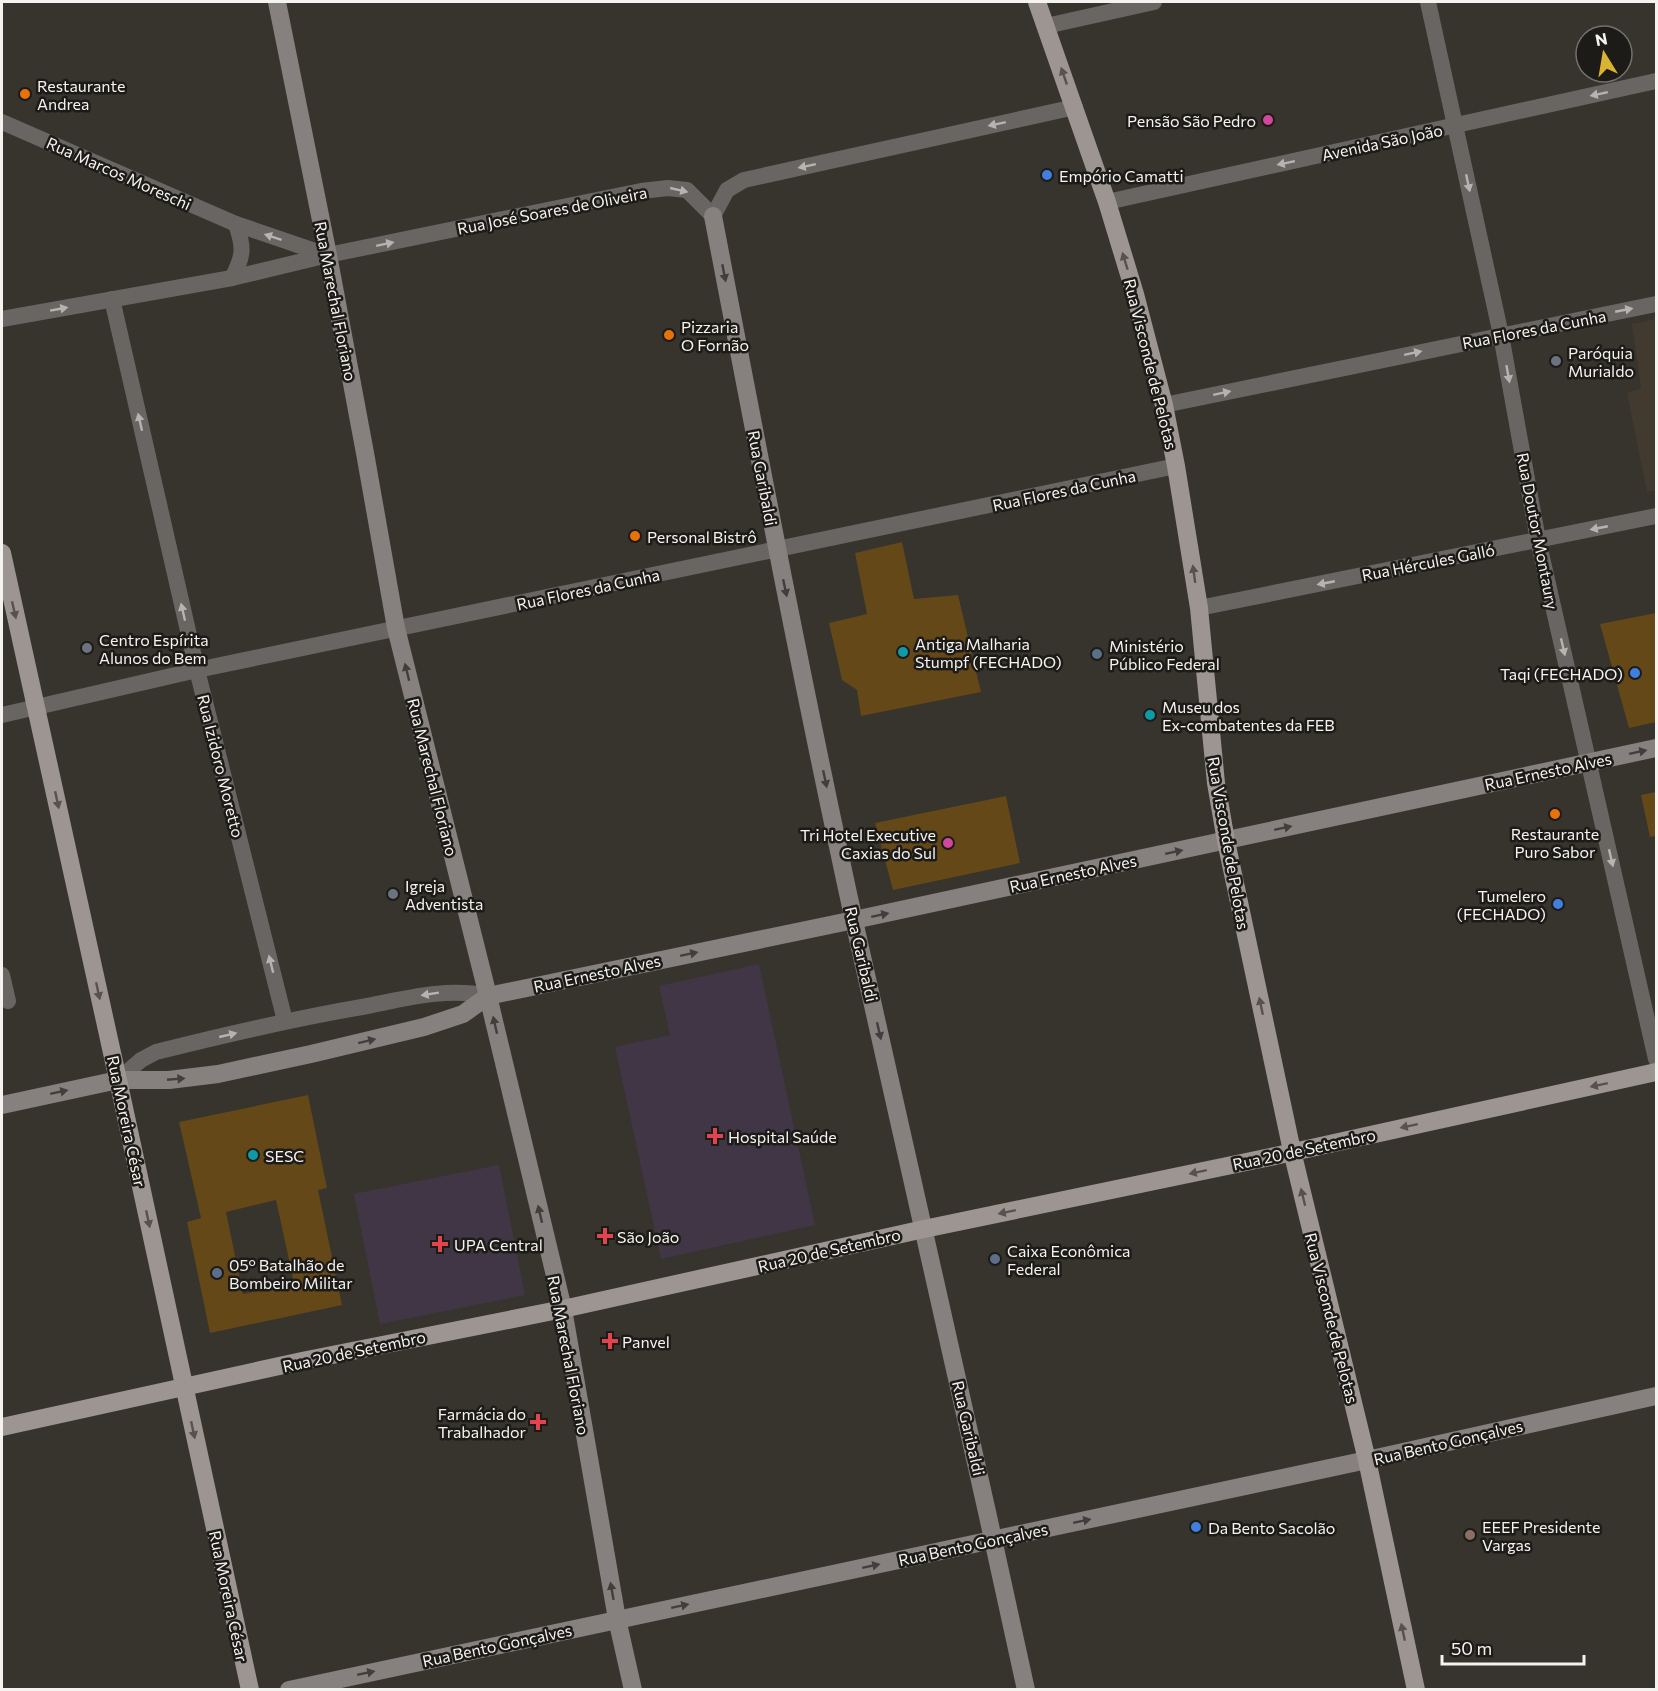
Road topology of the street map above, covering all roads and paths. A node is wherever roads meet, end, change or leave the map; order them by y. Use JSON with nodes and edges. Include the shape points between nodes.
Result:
{"nodes":[{"id":1,"x":277,"y":2,"type":"edge"},
{"id":2,"x":1037,"y":2,"type":"edge"},
{"id":3,"x":1154,"y":2,"type":"edge"},
{"id":4,"x":1428,"y":2,"type":"edge"},
{"id":5,"x":1046,"y":26,"type":"junction"},
{"id":6,"x":1656,"y":81,"type":"edge"},
{"id":7,"x":1075,"y":107,"type":"junction"},
{"id":8,"x":2,"y":122,"type":"edge"},
{"id":9,"x":1456,"y":126,"type":"junction"},
{"id":10,"x":1107,"y":202,"type":"junction"},
{"id":11,"x":713,"y":216,"type":"junction"},
{"id":12,"x":236,"y":224,"type":"junction"},
{"id":13,"x":328,"y":255,"type":"junction"},
{"id":14,"x":232,"y":278,"type":"junction"},
{"id":15,"x":112,"y":299,"type":"junction"},
{"id":16,"x":1656,"y":304,"type":"edge"},
{"id":17,"x":2,"y":319,"type":"edge"},
{"id":18,"x":1501,"y":335,"type":"junction"},
{"id":19,"x":1164,"y":405,"type":"junction"},
{"id":20,"x":1176,"y":466,"type":"junction"},
{"id":21,"x":1656,"y":516,"type":"edge"},
{"id":22,"x":1538,"y":540,"type":"junction"},
{"id":23,"x":777,"y":550,"type":"junction"},
{"id":24,"x":2,"y":553,"type":"edge"},
{"id":25,"x":1199,"y":608,"type":"junction"},
{"id":26,"x":396,"y":628,"type":"junction"},
{"id":27,"x":197,"y":670,"type":"junction"},
{"id":28,"x":36,"y":708,"type":"junction"},
{"id":29,"x":2,"y":715,"type":"edge"},
{"id":30,"x":1656,"y":748,"type":"edge"},
{"id":31,"x":1590,"y":762,"type":"junction"},
{"id":32,"x":1226,"y":840,"type":"junction"},
{"id":33,"x":854,"y":920,"type":"junction"},
{"id":34,"x":2,"y":975,"type":"edge"},
{"id":35,"x":488,"y":996,"type":"junction"},
{"id":36,"x":8,"y":1002,"type":"dead end"},
{"id":37,"x":285,"y":1021,"type":"junction"},
{"id":38,"x":1656,"y":1059,"type":"edge"},
{"id":39,"x":1656,"y":1072,"type":"edge"},
{"id":40,"x":118,"y":1080,"type":"junction"},
{"id":41,"x":2,"y":1105,"type":"edge"},
{"id":42,"x":1292,"y":1151,"type":"junction"},
{"id":43,"x":924,"y":1229,"type":"junction"},
{"id":44,"x":562,"y":1309,"type":"junction"},
{"id":45,"x":184,"y":1388,"type":"junction"},
{"id":46,"x":1656,"y":1396,"type":"edge"},
{"id":47,"x":2,"y":1427,"type":"edge"},
{"id":48,"x":1367,"y":1460,"type":"junction"},
{"id":49,"x":994,"y":1540,"type":"junction"},
{"id":50,"x":617,"y":1619,"type":"junction"},
{"id":51,"x":250,"y":1689,"type":"edge"},
{"id":52,"x":289,"y":1689,"type":"edge"},
{"id":53,"x":633,"y":1689,"type":"edge"},
{"id":54,"x":1026,"y":1689,"type":"edge"},
{"id":55,"x":1416,"y":1689,"type":"edge"}],
"edges":[{"from":1,"to":13,"type":"street","name":"Rua Marechal Floriano"},
{"from":2,"to":5,"type":"main road","name":"Rua Visconde de Pelotas"},
{"from":3,"to":5,"type":"street"},
{"from":4,"to":9,"type":"street","name":"Rua Doutor Montaury"},
{"from":7,"to":5,"type":"main road","name":"Rua Visconde de Pelotas","one_way":true},
{"from":6,"to":9,"type":"street","name":"Avenida São João","one_way":true},
{"from":7,"to":10,"type":"main road","name":"Rua Visconde de Pelotas"},
{"from":7,"to":11,"type":"street","one_way":true,"via":[[744,180],[727,190]]},
{"from":8,"to":12,"type":"street","name":"Rua Marcos Moreschi"},
{"from":9,"to":10,"type":"street","name":"Avenida São João","one_way":true},
{"from":9,"to":18,"type":"street","name":"Rua Doutor Montaury","one_way":true},
{"from":19,"to":10,"type":"main road","name":"Rua Visconde de Pelotas","one_way":true},
{"from":13,"to":11,"type":"street","name":"Rua José Soares de Oliveira","one_way":true,"via":[[668,188],[687,190]]},
{"from":11,"to":23,"type":"street","name":"Rua Garibaldi","one_way":true},
{"from":13,"to":12,"type":"street","name":"Rua Marcos Moreschi","one_way":true},
{"from":12,"to":14,"type":"street","via":[[243,250]]},
{"from":13,"to":14,"type":"street","name":"Rua José Soares de Oliveira"},
{"from":13,"to":26,"type":"street","name":"Rua Marechal Floriano"},
{"from":14,"to":15,"type":"street","name":"Rua José Soares de Oliveira"},
{"from":17,"to":15,"type":"street","name":"Rua José Soares de Oliveira","one_way":true},
{"from":27,"to":15,"type":"street","name":"Rua Izidoro Moretto","one_way":true},
{"from":18,"to":16,"type":"street","name":"Rua Flores da Cunha","one_way":true},
{"from":19,"to":18,"type":"street","name":"Rua Flores da Cunha","one_way":true},
{"from":18,"to":22,"type":"street","name":"Rua Doutor Montaury","one_way":true},
{"from":19,"to":20,"type":"main road","name":"Rua Visconde de Pelotas"},
{"from":20,"to":23,"type":"street","name":"Rua Flores da Cunha"},
{"from":25,"to":20,"type":"main road","name":"Rua Visconde de Pelotas","one_way":true},
{"from":21,"to":22,"type":"street","name":"Rua Hércules Galló","one_way":true},
{"from":22,"to":25,"type":"street","name":"Rua Hércules Galló","one_way":true},
{"from":22,"to":31,"type":"street","name":"Rua Doutor Montaury","one_way":true},
{"from":23,"to":26,"type":"street","name":"Rua Flores da Cunha"},
{"from":23,"to":33,"type":"street","name":"Rua Garibaldi","one_way":true},
{"from":24,"to":28,"type":"main road","name":"Rua Moreira César","one_way":true},
{"from":25,"to":32,"type":"main road","name":"Rua Visconde de Pelotas","via":[[1216,783]]},
{"from":26,"to":27,"type":"street","name":"Rua Flores da Cunha"},
{"from":35,"to":26,"type":"street","name":"Rua Marechal Floriano","one_way":true},
{"from":27,"to":28,"type":"street","name":"Rua Flores da Cunha"},
{"from":37,"to":27,"type":"street","name":"Rua Izidoro Moretto","one_way":true},
{"from":28,"to":29,"type":"street","name":"Rua Flores da Cunha"},
{"from":28,"to":40,"type":"main road","name":"Rua Moreira César","one_way":true},
{"from":31,"to":30,"type":"street","name":"Rua Ernesto Alves","one_way":true},
{"from":32,"to":31,"type":"street","name":"Rua Ernesto Alves","one_way":true},
{"from":31,"to":38,"type":"street","name":"Rua Doutor Montaury","one_way":true},
{"from":33,"to":32,"type":"street","name":"Rua Ernesto Alves","one_way":true},
{"from":42,"to":32,"type":"main road","name":"Rua Visconde de Pelotas","one_way":true},
{"from":35,"to":33,"type":"street","name":"Rua Ernesto Alves","one_way":true},
{"from":33,"to":43,"type":"street","name":"Rua Garibaldi","one_way":true},
{"from":34,"to":36,"type":"street"},
{"from":35,"to":37,"type":"street","name":"Rua Ernesto Alves","one_way":true,"via":[[437,993]]},
{"from":40,"to":35,"type":"street","name":"Rua Ernesto Alves","one_way":true,"via":[[169,1080],[218,1074],[311,1054],[424,1027],[463,1014]]},
{"from":44,"to":35,"type":"street","name":"Rua Marechal Floriano","one_way":true},
{"from":40,"to":37,"type":"street","name":"Rua Ernesto Alves","one_way":true,"via":[[156,1052]]},
{"from":39,"to":42,"type":"main road","name":"Rua 20 de Setembro","one_way":true},
{"from":41,"to":40,"type":"street","name":"Rua Ernesto Alves","one_way":true},
{"from":40,"to":45,"type":"main road","name":"Rua Moreira César","one_way":true},
{"from":42,"to":43,"type":"main road","name":"Rua 20 de Setembro","one_way":true},
{"from":48,"to":42,"type":"main road","name":"Rua Visconde de Pelotas","one_way":true},
{"from":43,"to":44,"type":"main road","name":"Rua 20 de Setembro"},
{"from":43,"to":49,"type":"street","name":"Rua Garibaldi"},
{"from":44,"to":45,"type":"main road","name":"Rua 20 de Setembro"},
{"from":50,"to":44,"type":"street","name":"Rua Marechal Floriano","one_way":true},
{"from":45,"to":47,"type":"main road","name":"Rua 20 de Setembro"},
{"from":45,"to":51,"type":"main road","name":"Rua Moreira César","one_way":true},
{"from":46,"to":48,"type":"street","name":"Rua Bento Gonçalves"},
{"from":49,"to":48,"type":"street","name":"Rua Bento Gonçalves","one_way":true},
{"from":55,"to":48,"type":"main road","name":"Rua Visconde de Pelotas","one_way":true},
{"from":50,"to":49,"type":"street","name":"Rua Bento Gonçalves","one_way":true},
{"from":49,"to":54,"type":"street","name":"Rua Garibaldi"},
{"from":52,"to":50,"type":"street","name":"Rua Bento Gonçalves","one_way":true},
{"from":50,"to":53,"type":"street","name":"Rua Marechal Floriano"}]}
